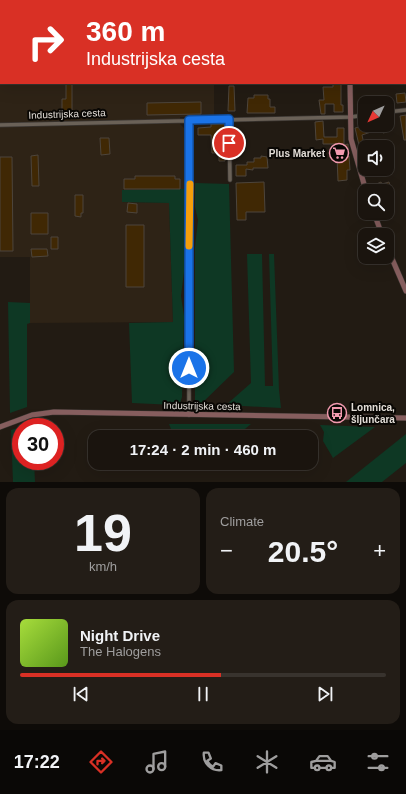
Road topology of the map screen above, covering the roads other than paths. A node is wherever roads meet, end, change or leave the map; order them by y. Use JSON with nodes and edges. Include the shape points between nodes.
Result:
{"nodes":[{"id":1,"x":350,"y":84,"type":"edge"},
{"id":2,"x":406,"y":110,"type":"edge"},
{"id":3,"x":394,"y":111,"type":"edge"},
{"id":4,"x":358,"y":116,"type":"edge"},
{"id":5,"x":351,"y":117,"type":"junction"},
{"id":6,"x":229,"y":119,"type":"junction"},
{"id":7,"x":189,"y":120,"type":"junction"},
{"id":8,"x":0,"y":125,"type":"edge"},
{"id":9,"x":230,"y":180,"type":"dead end"},
{"id":10,"x":364,"y":184,"type":"edge"},
{"id":11,"x":394,"y":263,"type":"edge"},
{"id":12,"x":406,"y":291,"type":"edge"},
{"id":13,"x":189,"y":415,"type":"junction"},
{"id":14,"x":406,"y":418,"type":"edge"},
{"id":15,"x":0,"y":427,"type":"edge"}],
"edges":[{"from":1,"to":5,"type":"main road"},
{"from":2,"to":3,"type":"street"},
{"from":4,"to":5,"type":"street","name":"Industrijska cesta"},
{"from":5,"to":6,"type":"street","name":"Industrijska cesta"},
{"from":5,"to":10,"type":"main road","via":[[352,144]]},
{"from":6,"to":7,"type":"street","name":"Industrijska cesta"},
{"from":6,"to":9,"type":"street"},
{"from":7,"to":8,"type":"street","name":"Industrijska cesta"},
{"from":7,"to":13,"type":"street"},
{"from":11,"to":12,"type":"main road"},
{"from":13,"to":14,"type":"main road","name":"Industrijska cesta"},
{"from":13,"to":15,"type":"main road","name":"Industrijska cesta","via":[[54,412],[32,416]]}]}
